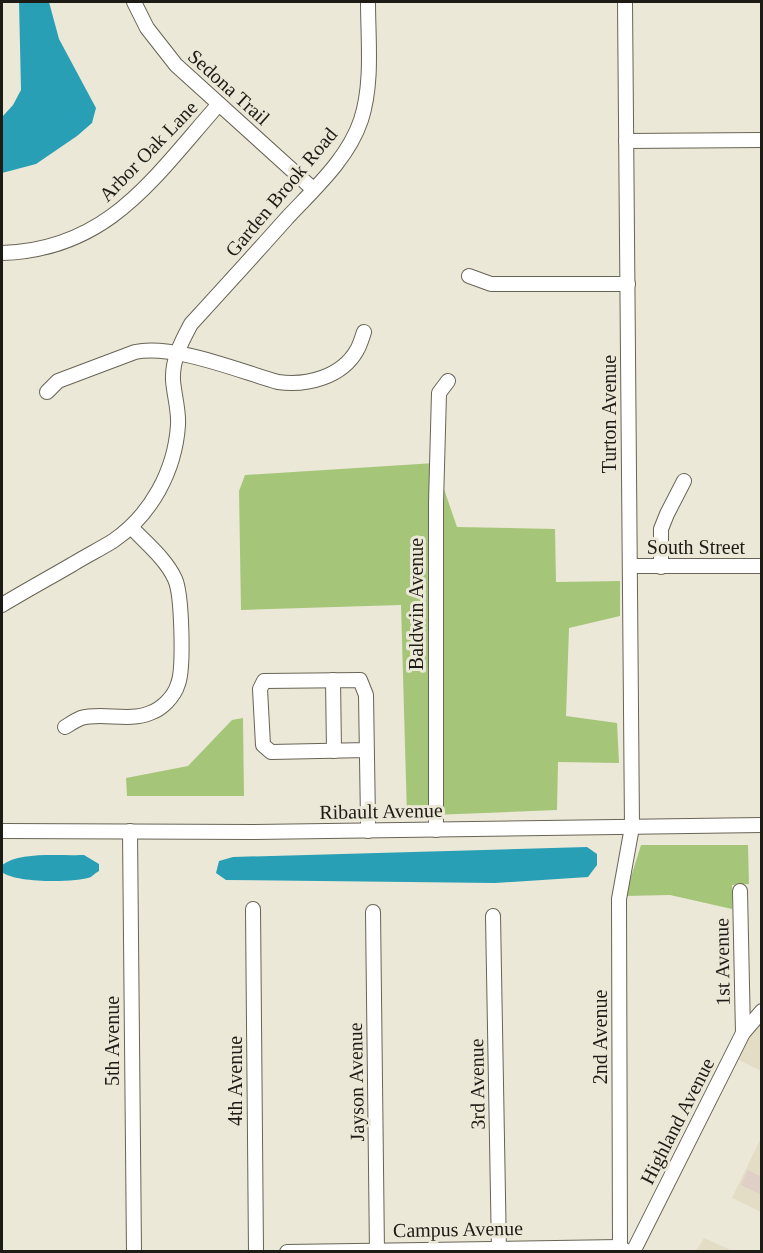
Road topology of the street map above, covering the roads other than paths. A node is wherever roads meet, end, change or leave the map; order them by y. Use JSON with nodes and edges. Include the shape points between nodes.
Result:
{"nodes":[{"id":1,"x":134,"y":2,"type":"edge"},
{"id":2,"x":368,"y":2,"type":"edge"},
{"id":3,"x":625,"y":2,"type":"edge"},
{"id":4,"x":219,"y":104,"type":"junction"},
{"id":5,"x":762,"y":140,"type":"edge"},
{"id":6,"x":626,"y":141,"type":"junction"},
{"id":7,"x":313,"y":189,"type":"junction"},
{"id":8,"x":2,"y":253,"type":"edge"},
{"id":9,"x":469,"y":276,"type":"dead end"},
{"id":10,"x":628,"y":284,"type":"junction"},
{"id":11,"x":364,"y":332,"type":"dead end"},
{"id":12,"x":177,"y":353,"type":"junction"},
{"id":13,"x":448,"y":381,"type":"dead end"},
{"id":14,"x":47,"y":392,"type":"dead end"},
{"id":15,"x":684,"y":481,"type":"dead end"},
{"id":16,"x":131,"y":526,"type":"junction"},
{"id":17,"x":630,"y":566,"type":"junction"},
{"id":18,"x":762,"y":566,"type":"edge"},
{"id":19,"x":662,"y":567,"type":"junction"},
{"id":20,"x":2,"y":605,"type":"edge"},
{"id":21,"x":333,"y":680,"type":"junction"},
{"id":22,"x":65,"y":727,"type":"dead end"},
{"id":23,"x":367,"y":750,"type":"junction"},
{"id":24,"x":334,"y":751,"type":"junction"},
{"id":25,"x":762,"y":825,"type":"edge"},
{"id":26,"x":632,"y":827,"type":"junction"},
{"id":27,"x":436,"y":830,"type":"junction"},
{"id":28,"x":2,"y":831,"type":"edge"},
{"id":29,"x":130,"y":831,"type":"junction"},
{"id":30,"x":368,"y":831,"type":"junction"},
{"id":31,"x":740,"y":891,"type":"dead end"},
{"id":32,"x":253,"y":909,"type":"dead end"},
{"id":33,"x":374,"y":912,"type":"dead end"},
{"id":34,"x":493,"y":916,"type":"dead end"},
{"id":35,"x":762,"y":1011,"type":"edge"},
{"id":36,"x":743,"y":1033,"type":"junction"},
{"id":37,"x":499,"y":1250,"type":"edge"},
{"id":38,"x":627,"y":1250,"type":"edge"},
{"id":39,"x":134,"y":1251,"type":"edge"},
{"id":40,"x":256,"y":1251,"type":"edge"},
{"id":41,"x":287,"y":1251,"type":"edge"},
{"id":42,"x":377,"y":1251,"type":"edge"}],
"edges":[{"from":1,"to":4,"type":"street","name":"Sedona Trail","via":[[159,46]]},
{"from":2,"to":7,"type":"street","name":"Garden Brook Road","via":[[368,77],[361,120],[341,157]]},
{"from":3,"to":6,"type":"street","name":"Turton Avenue"},
{"from":4,"to":7,"type":"street","name":"Sedona Trail"},
{"from":4,"to":8,"type":"street","name":"Arbor Oak Lane","via":[[134,199],[107,221],[48,248]]},
{"from":5,"to":6,"type":"street"},
{"from":6,"to":10,"type":"street","name":"Turton Avenue"},
{"from":7,"to":12,"type":"street","name":"Garden Brook Road","via":[[191,324]]},
{"from":9,"to":10,"type":"street","via":[[491,284]]},
{"from":10,"to":17,"type":"street","name":"Turton Avenue"},
{"from":11,"to":12,"type":"street","via":[[357,351],[344,366],[327,376],[292,384]]},
{"from":12,"to":14,"type":"street","via":[[135,352],[58,381]]},
{"from":12,"to":16,"type":"street","name":"Garden Brook Road","via":[[173,378],[176,444],[156,496]]},
{"from":13,"to":27,"type":"street","name":"Baldwin Avenue","via":[[439,393],[436,503]]},
{"from":15,"to":19,"type":"street","via":[[662,529]]},
{"from":16,"to":20,"type":"street","name":"Garden Brook Road","via":[[113,541]]},
{"from":16,"to":22,"type":"street","via":[[177,582],[178,684],[161,708],[150,713],[138,717],[82,718]]},
{"from":17,"to":19,"type":"street","name":"South Street"},
{"from":17,"to":26,"type":"street","name":"Turton Avenue"},
{"from":18,"to":19,"type":"street","name":"South Street"},
{"from":21,"to":23,"type":"street","via":[[360,680],[366,695]]},
{"from":21,"to":24,"type":"street"},
{"from":21,"to":24,"type":"street","via":[[264,681],[260,689],[262,745],[271,752]]},
{"from":23,"to":24,"type":"street"},
{"from":23,"to":30,"type":"street"},
{"from":25,"to":26,"type":"street","name":"Ribault Avenue"},
{"from":26,"to":27,"type":"street","name":"Ribault Avenue"},
{"from":26,"to":38,"type":"street","name":"2nd Avenue","via":[[619,898]]},
{"from":27,"to":30,"type":"street","name":"Ribault Avenue"},
{"from":28,"to":29,"type":"street","name":"Ribault Avenue"},
{"from":29,"to":30,"type":"street","name":"Ribault Avenue"},
{"from":29,"to":39,"type":"street","name":"5th Avenue"},
{"from":31,"to":36,"type":"street","name":"1st Avenue"},
{"from":32,"to":40,"type":"street","name":"4th Avenue"},
{"from":33,"to":42,"type":"street","name":"Jayson Avenue"},
{"from":34,"to":37,"type":"street","name":"3rd Avenue"},
{"from":35,"to":36,"type":"street","name":"Highland Avenue"},
{"from":36,"to":38,"type":"street","name":"Highland Avenue"},
{"from":37,"to":38,"type":"street","name":"Campus Avenue"},
{"from":37,"to":42,"type":"street","name":"Campus Avenue"},
{"from":41,"to":42,"type":"street","name":"Campus Avenue"}]}
